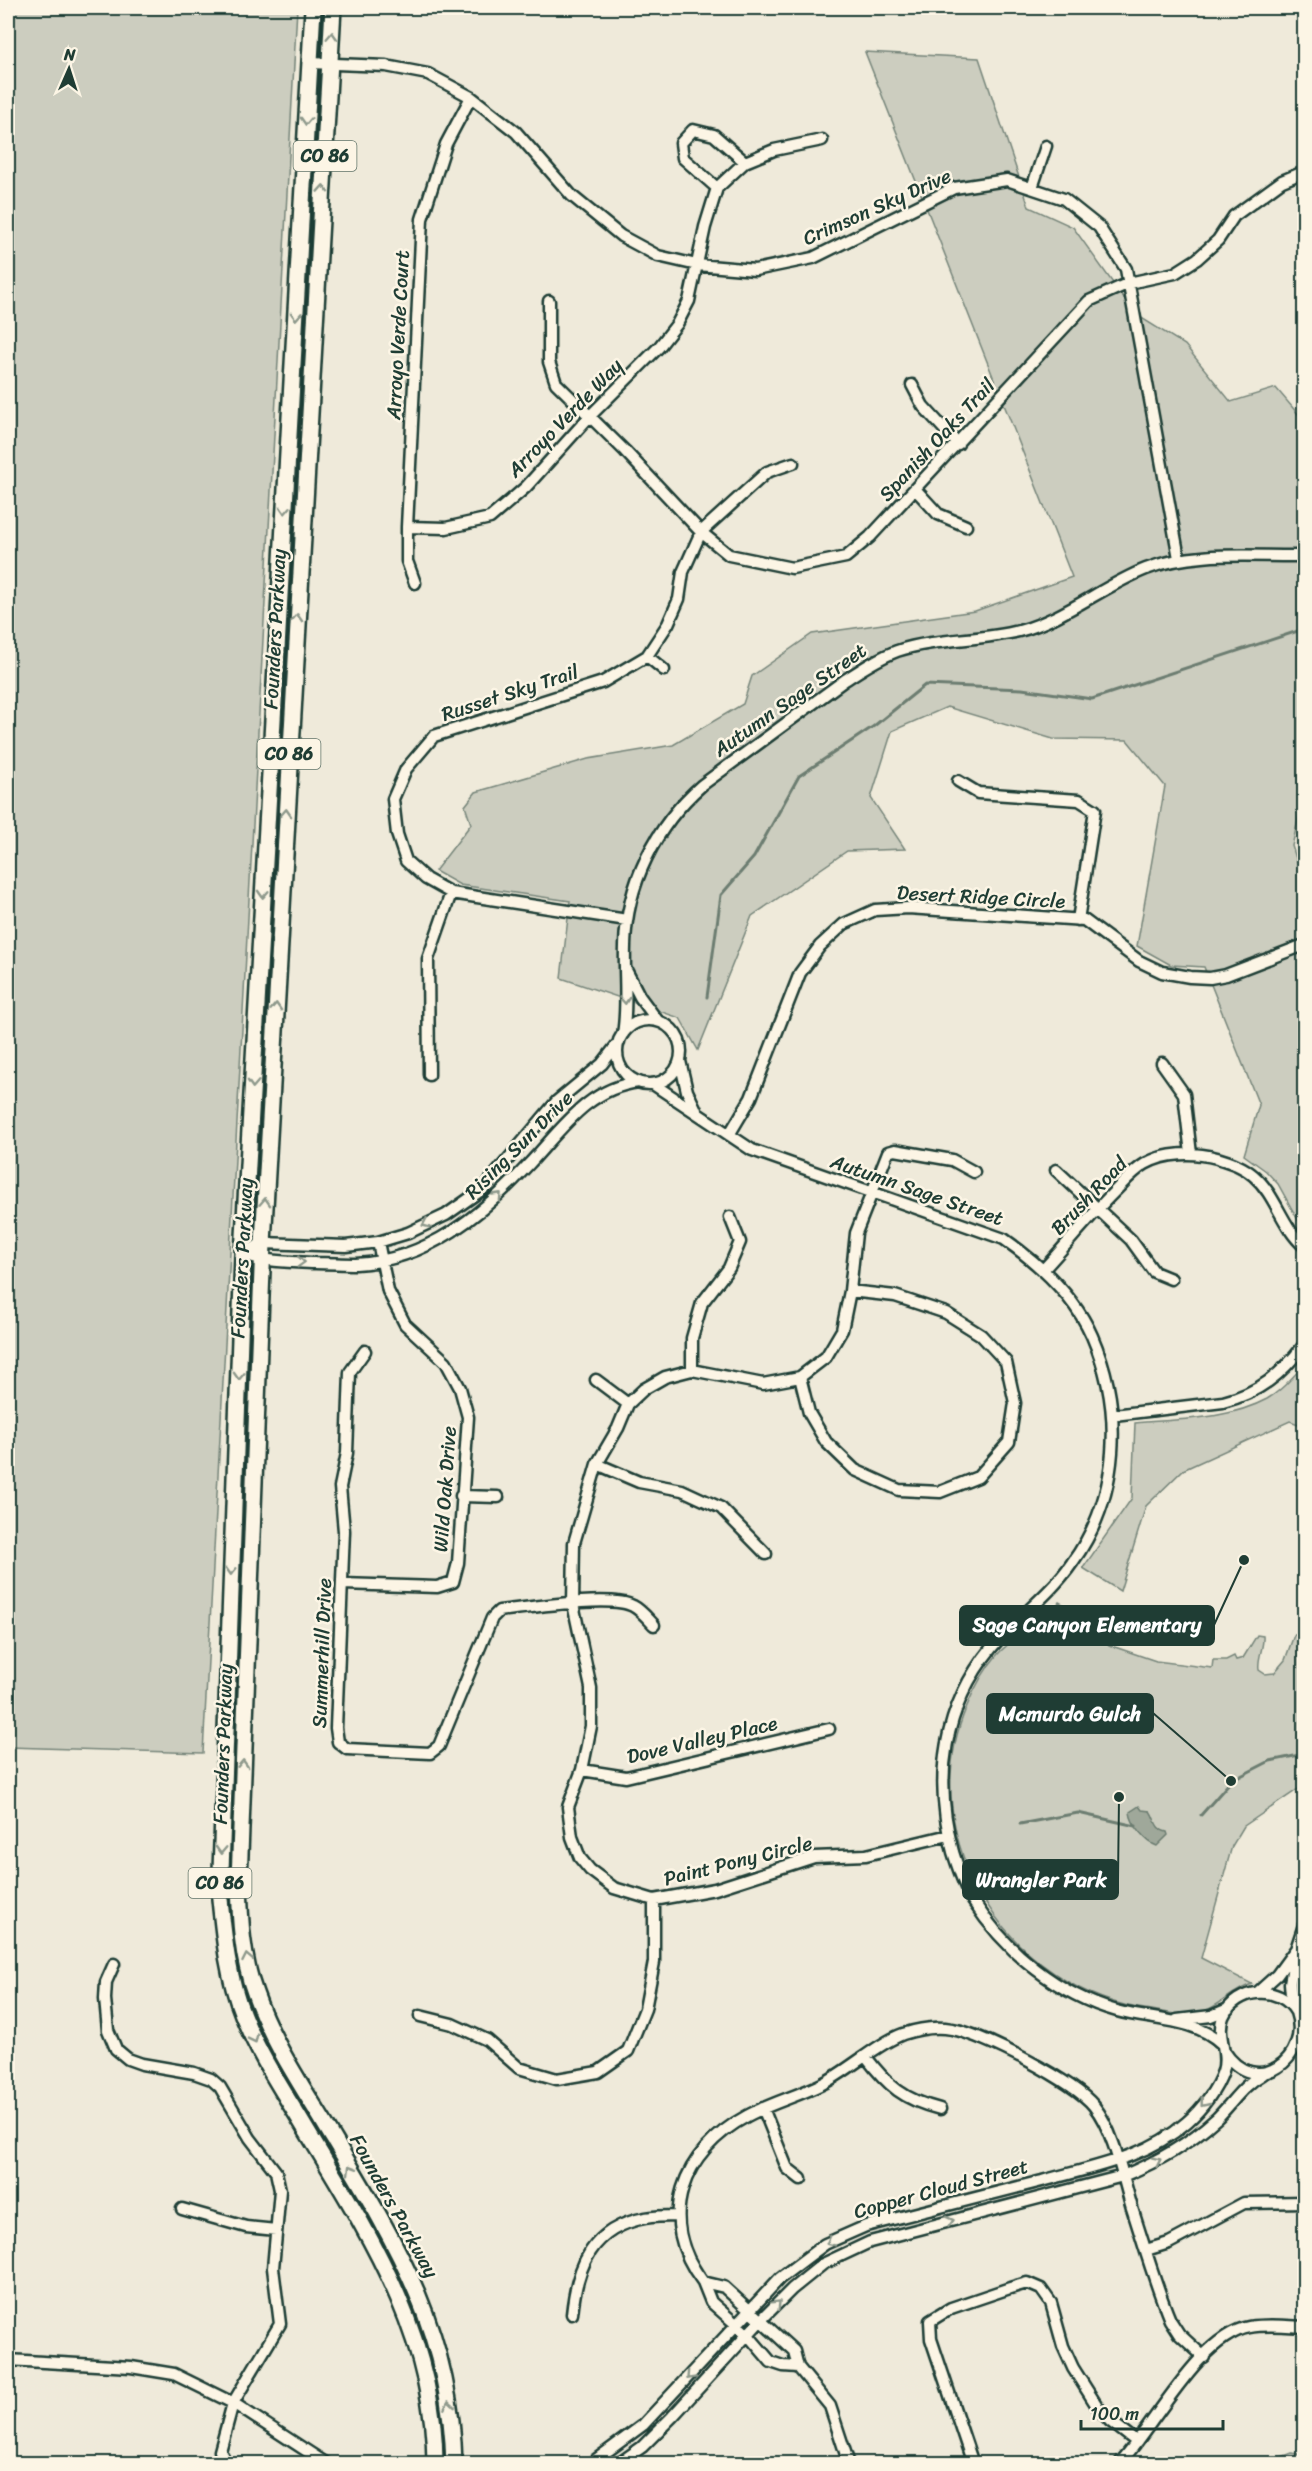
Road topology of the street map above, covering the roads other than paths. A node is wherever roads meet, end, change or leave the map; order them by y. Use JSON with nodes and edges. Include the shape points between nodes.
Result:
{"nodes":[{"id":1,"x":313,"y":8,"type":"edge"},
{"id":2,"x":333,"y":8,"type":"edge"},
{"id":3,"x":310,"y":63,"type":"junction"},
{"id":4,"x":330,"y":64,"type":"junction"},
{"id":5,"x":471,"y":97,"type":"junction"},
{"id":6,"x":822,"y":140,"type":"dead end"},
{"id":7,"x":1046,"y":146,"type":"dead end"},
{"id":8,"x":745,"y":162,"type":"junction"},
{"id":9,"x":1305,"y":172,"type":"edge"},
{"id":10,"x":717,"y":188,"type":"junction"},
{"id":11,"x":1032,"y":188,"type":"junction"},
{"id":12,"x":697,"y":265,"type":"junction"},
{"id":13,"x":1129,"y":283,"type":"junction"},
{"id":14,"x":549,"y":301,"type":"dead end"},
{"id":15,"x":912,"y":385,"type":"dead end"},
{"id":16,"x":589,"y":417,"type":"junction"},
{"id":17,"x":958,"y":444,"type":"junction"},
{"id":18,"x":793,"y":463,"type":"dead end"},
{"id":19,"x":916,"y":490,"type":"junction"},
{"id":20,"x":966,"y":526,"type":"dead end"},
{"id":21,"x":407,"y":527,"type":"junction"},
{"id":22,"x":701,"y":532,"type":"junction"},
{"id":23,"x":1305,"y":556,"type":"edge"},
{"id":24,"x":1179,"y":558,"type":"junction"},
{"id":25,"x":415,"y":583,"type":"dead end"},
{"id":26,"x":647,"y":656,"type":"junction"},
{"id":27,"x":664,"y":670,"type":"dead end"},
{"id":28,"x":958,"y":781,"type":"dead end"},
{"id":29,"x":451,"y":893,"type":"junction"},
{"id":30,"x":627,"y":920,"type":"junction"},
{"id":31,"x":1078,"y":920,"type":"junction"},
{"id":32,"x":1305,"y":945,"type":"edge"},
{"id":33,"x":625,"y":967,"type":"junction"},
{"id":34,"x":657,"y":1020,"type":"junction"},
{"id":35,"x":621,"y":1038,"type":"junction"},
{"id":36,"x":680,"y":1061,"type":"junction"},
{"id":37,"x":1162,"y":1063,"type":"dead end"},
{"id":38,"x":429,"y":1076,"type":"dead end"},
{"id":39,"x":639,"y":1082,"type":"junction"},
{"id":40,"x":653,"y":1084,"type":"junction"},
{"id":41,"x":698,"y":1113,"type":"junction"},
{"id":42,"x":729,"y":1135,"type":"junction"},
{"id":43,"x":1191,"y":1154,"type":"junction"},
{"id":44,"x":1056,"y":1170,"type":"dead end"},
{"id":45,"x":974,"y":1172,"type":"dead end"},
{"id":46,"x":872,"y":1192,"type":"junction"},
{"id":47,"x":1099,"y":1207,"type":"junction"},
{"id":48,"x":730,"y":1217,"type":"dead end"},
{"id":49,"x":378,"y":1242,"type":"junction"},
{"id":50,"x":262,"y":1243,"type":"junction"},
{"id":51,"x":1305,"y":1246,"type":"edge"},
{"id":52,"x":243,"y":1254,"type":"junction"},
{"id":53,"x":262,"y":1260,"type":"junction"},
{"id":54,"x":380,"y":1260,"type":"junction"},
{"id":55,"x":1043,"y":1270,"type":"junction"},
{"id":56,"x":1171,"y":1279,"type":"dead end"},
{"id":57,"x":850,"y":1291,"type":"junction"},
{"id":58,"x":1305,"y":1345,"type":"edge"},
{"id":59,"x":365,"y":1351,"type":"dead end"},
{"id":60,"x":692,"y":1370,"type":"junction"},
{"id":61,"x":800,"y":1377,"type":"junction"},
{"id":62,"x":596,"y":1380,"type":"dead end"},
{"id":63,"x":628,"y":1404,"type":"junction"},
{"id":64,"x":1114,"y":1415,"type":"junction"},
{"id":65,"x":597,"y":1464,"type":"junction"},
{"id":66,"x":462,"y":1496,"type":"junction"},
{"id":67,"x":498,"y":1497,"type":"dead end"},
{"id":68,"x":766,"y":1554,"type":"dead end"},
{"id":69,"x":342,"y":1584,"type":"junction"},
{"id":70,"x":573,"y":1604,"type":"junction"},
{"id":71,"x":654,"y":1625,"type":"dead end"},
{"id":72,"x":829,"y":1729,"type":"dead end"},
{"id":73,"x":582,"y":1770,"type":"junction"},
{"id":74,"x":949,"y":1835,"type":"junction"},
{"id":75,"x":654,"y":1900,"type":"junction"},
{"id":76,"x":1305,"y":1925,"type":"edge"},
{"id":77,"x":1296,"y":1949,"type":"junction"},
{"id":78,"x":114,"y":1964,"type":"dead end"},
{"id":79,"x":1258,"y":1992,"type":"junction"},
{"id":80,"x":1292,"y":2006,"type":"junction"},
{"id":81,"x":1228,"y":2009,"type":"junction"},
{"id":82,"x":420,"y":2016,"type":"dead end"},
{"id":83,"x":1174,"y":2020,"type":"junction"},
{"id":84,"x":1302,"y":2020,"type":"edge"},
{"id":85,"x":1223,"y":2047,"type":"junction"},
{"id":86,"x":1300,"y":2053,"type":"edge"},
{"id":87,"x":866,"y":2057,"type":"junction"},
{"id":88,"x":1264,"y":2073,"type":"junction"},
{"id":89,"x":764,"y":2108,"type":"junction"},
{"id":90,"x":940,"y":2109,"type":"dead end"},
{"id":91,"x":1118,"y":2160,"type":"junction"},
{"id":92,"x":1123,"y":2176,"type":"junction"},
{"id":93,"x":801,"y":2179,"type":"dead end"},
{"id":94,"x":1305,"y":2202,"type":"edge"},
{"id":95,"x":182,"y":2209,"type":"dead end"},
{"id":96,"x":678,"y":2216,"type":"junction"},
{"id":97,"x":276,"y":2230,"type":"junction"},
{"id":98,"x":1146,"y":2250,"type":"junction"},
{"id":99,"x":703,"y":2282,"type":"junction"},
{"id":100,"x":750,"y":2310,"type":"junction"},
{"id":101,"x":572,"y":2314,"type":"dead end"},
{"id":102,"x":761,"y":2319,"type":"junction"},
{"id":103,"x":736,"y":2325,"type":"junction"},
{"id":104,"x":1305,"y":2327,"type":"edge"},
{"id":105,"x":748,"y":2336,"type":"junction"},
{"id":106,"x":1204,"y":2356,"type":"junction"},
{"id":107,"x":8,"y":2360,"type":"edge"},
{"id":108,"x":798,"y":2367,"type":"junction"},
{"id":109,"x":233,"y":2403,"type":"junction"},
{"id":110,"x":1137,"y":2442,"type":"junction"},
{"id":111,"x":227,"y":2463,"type":"edge"},
{"id":112,"x":327,"y":2463,"type":"edge"},
{"id":113,"x":435,"y":2463,"type":"edge"},
{"id":114,"x":454,"y":2463,"type":"edge"},
{"id":115,"x":590,"y":2463,"type":"edge"},
{"id":116,"x":618,"y":2463,"type":"edge"},
{"id":117,"x":849,"y":2463,"type":"edge"},
{"id":118,"x":972,"y":2463,"type":"edge"},
{"id":119,"x":1119,"y":2463,"type":"edge"}],
"edges":[{"from":1,"to":3,"type":"highway","name":"Founders Parkway","number":"CO 86"},
{"from":4,"to":2,"type":"highway","name":"Founders Parkway","number":"CO 86","one_way":true},
{"from":3,"to":4,"type":"street","name":"Crimson Sky Drive"},
{"from":3,"to":52,"type":"highway","name":"Founders Parkway","number":"CO 86","one_way":true},
{"from":4,"to":5,"type":"street","name":"Crimson Sky Drive","via":[[386,66],[428,74]]},
{"from":50,"to":4,"type":"highway","name":"Founders Parkway","number":"CO 86","one_way":true},
{"from":5,"to":12,"type":"street","name":"Crimson Sky Drive","via":[[516,132],[572,196],[621,236],[658,256]]},
{"from":5,"to":21,"type":"street","name":"Arroyo Verde Court","via":[[446,144],[422,219]]},
{"from":6,"to":8,"type":"street","via":[[774,150]]},
{"from":7,"to":11,"type":"street"},
{"from":8,"to":10,"type":"street"},
{"from":8,"to":10,"type":"street","via":[[714,135],[693,130],[681,143],[682,158]]},
{"from":9,"to":13,"type":"street","name":"Spanish Oaks Trail","via":[[1282,181],[1234,216],[1218,240],[1175,273]]},
{"from":10,"to":12,"type":"street","name":"Arroyo Verde Way"},
{"from":11,"to":12,"type":"street","name":"Crimson Sky Drive","via":[[1007,180],[954,188],[813,258],[755,270]]},
{"from":11,"to":13,"type":"street","name":"Crimson Sky Drive","via":[[1064,199],[1099,227],[1126,269]]},
{"from":12,"to":16,"type":"street","name":"Arroyo Verde Way","via":[[689,301],[677,324]]},
{"from":13,"to":17,"type":"street","name":"Spanish Oaks Trail","via":[[1089,301]]},
{"from":13,"to":24,"type":"street","name":"Crimson Sky Drive"},
{"from":14,"to":16,"type":"street","name":"Spanish Oaks Trail","via":[[549,362],[556,383]]},
{"from":15,"to":17,"type":"street","via":[[923,406]]},
{"from":16,"to":21,"type":"street","name":"Arroyo Verde Way","via":[[526,487],[490,518],[446,528]]},
{"from":16,"to":22,"type":"street","name":"Spanish Oaks Trail"},
{"from":17,"to":19,"type":"street","name":"Spanish Oaks Trail"},
{"from":18,"to":22,"type":"street","via":[[767,472]]},
{"from":19,"to":20,"type":"street","via":[[938,514]]},
{"from":19,"to":22,"type":"street","name":"Spanish Oaks Trail","via":[[846,557],[803,566],[792,568],[729,555]]},
{"from":21,"to":25,"type":"street","name":"Arroyo Verde Court","via":[[407,561]]},
{"from":22,"to":26,"type":"street","name":"Russet Sky Trail","via":[[683,572],[679,599]]},
{"from":23,"to":24,"type":"street","name":"Autumn Sage Street"},
{"from":24,"to":30,"type":"street","name":"Autumn Sage Street","via":[[1118,581],[1020,631],[915,646],[868,664],[686,799],[653,845],[640,873]]},
{"from":26,"to":27,"type":"street"},
{"from":26,"to":29,"type":"street","name":"Russet Sky Trail","via":[[603,682],[434,736],[406,768],[393,799],[397,834],[406,861],[426,879]]},
{"from":28,"to":31,"type":"street","via":[[978,793],[1079,800],[1095,810]]},
{"from":29,"to":30,"type":"street","name":"Russet Sky Trail"},
{"from":29,"to":38,"type":"street","via":[[428,959]]},
{"from":30,"to":33,"type":"street","name":"Autumn Sage Street"},
{"from":31,"to":32,"type":"street","name":"Desert Ridge Circle","via":[[1084,920],[1140,961],[1162,972],[1190,977],[1226,975]]},
{"from":31,"to":42,"type":"street","name":"Desert Ridge Circle","via":[[908,908],[875,910],[844,924],[820,946],[800,973],[751,1098]]},
{"from":33,"to":34,"type":"street","name":"Autumn Sage Street"},
{"from":33,"to":35,"type":"street","name":"Autumn Sage Street","one_way":true,"via":[[626,1013]]},
{"from":34,"to":35,"type":"street","via":[[638,1022]]},
{"from":34,"to":36,"type":"street","via":[[680,1040]]},
{"from":35,"to":39,"type":"street","via":[[621,1066]]},
{"from":35,"to":49,"type":"street","name":"Rising Sun Drive","one_way":true,"via":[[602,1064],[557,1101],[483,1189],[446,1215]]},
{"from":36,"to":40,"type":"street","via":[[670,1076]]},
{"from":36,"to":41,"type":"street","via":[[687,1091]]},
{"from":37,"to":43,"type":"street","via":[[1184,1094]]},
{"from":39,"to":40,"type":"street"},
{"from":54,"to":39,"type":"street","name":"Rising Sun Drive","one_way":true,"via":[[399,1257],[443,1238],[488,1206],[592,1098],[614,1087]]},
{"from":40,"to":41,"type":"street","name":"Autumn Sage Street"},
{"from":41,"to":42,"type":"street","name":"Autumn Sage Street"},
{"from":42,"to":46,"type":"street","name":"Autumn Sage Street","via":[[752,1150]]},
{"from":43,"to":47,"type":"street","name":"Brush Road","via":[[1145,1164]]},
{"from":43,"to":51,"type":"street","name":"Brush Road","via":[[1227,1161],[1254,1176],[1293,1236]]},
{"from":44,"to":47,"type":"street"},
{"from":45,"to":46,"type":"street","name":"Paint Pony Circle","via":[[952,1160],[895,1150],[884,1157]]},
{"from":46,"to":55,"type":"street","name":"Autumn Sage Street","via":[[1004,1239]]},
{"from":46,"to":57,"type":"street","name":"Paint Pony Circle","via":[[856,1233]]},
{"from":47,"to":55,"type":"street","name":"Brush Road"},
{"from":47,"to":56,"type":"street","via":[[1131,1240],[1154,1272]]},
{"from":48,"to":60,"type":"street","via":[[740,1242],[729,1268],[702,1303],[692,1338]]},
{"from":49,"to":50,"type":"street","name":"Rising Sun Drive","via":[[346,1246]]},
{"from":49,"to":54,"type":"street","name":"Wild Oak Drive"},
{"from":50,"to":52,"type":"street"},
{"from":50,"to":53,"type":"highway","name":"Founders Parkway","number":"CO 86"},
{"from":52,"to":53,"type":"street","name":"Rising Sun Drive"},
{"from":52,"to":113,"type":"highway","name":"Founders Parkway","number":"CO 86","one_way":true,"via":[[220,1882],[224,1942],[236,1997],[250,2033],[373,2242],[405,2311],[421,2360],[431,2410]]},
{"from":53,"to":54,"type":"street","name":"Rising Sun Drive","one_way":true,"via":[[357,1264]]},
{"from":114,"to":53,"type":"highway","name":"Founders Parkway","number":"CO 86","one_way":true,"via":[[450,2407],[423,2304],[390,2233],[267,2025],[254,1992],[243,1939],[239,1881]]},
{"from":54,"to":66,"type":"street","name":"Wild Oak Drive","via":[[388,1291],[405,1324],[446,1362],[460,1388],[468,1417]]},
{"from":55,"to":64,"type":"street","name":"Autumn Sage Street","via":[[1092,1335]]},
{"from":57,"to":61,"type":"street","name":"Paint Pony Circle","via":[[842,1330],[826,1357]]},
{"from":57,"to":61,"type":"street","via":[[895,1296],[946,1313],[981,1335],[1006,1362],[1015,1403],[1009,1442],[978,1477],[940,1492],[899,1490],[855,1470],[826,1442],[809,1413]]},
{"from":58,"to":64,"type":"street","via":[[1270,1382],[1240,1398]]},
{"from":59,"to":69,"type":"street","name":"Summerhill Drive","via":[[350,1372],[347,1454],[340,1487],[344,1531]]},
{"from":60,"to":61,"type":"street","name":"Paint Pony Circle","via":[[763,1384]]},
{"from":60,"to":63,"type":"street","name":"Paint Pony Circle","via":[[665,1377]]},
{"from":62,"to":63,"type":"street"},
{"from":63,"to":65,"type":"street","name":"Paint Pony Circle"},
{"from":64,"to":74,"type":"street","name":"Autumn Sage Street","via":[[1110,1473],[1096,1521],[1074,1561],[992,1648],[960,1699],[944,1752],[942,1793]]},
{"from":65,"to":68,"type":"street","via":[[639,1482],[682,1490],[721,1508]]},
{"from":65,"to":70,"type":"street","name":"Paint Pony Circle","via":[[574,1543]]},
{"from":66,"to":67,"type":"street"},
{"from":66,"to":69,"type":"street","name":"Wild Oak Drive","via":[[453,1582],[437,1587]]},
{"from":69,"to":70,"type":"street","name":"Summerhill Drive","via":[[336,1728],[338,1742],[347,1749],[430,1753],[439,1746],[492,1617],[499,1611]]},
{"from":70,"to":71,"type":"street","name":"Summerhill Drive","via":[[633,1606]]},
{"from":70,"to":73,"type":"street","name":"Paint Pony Circle","via":[[591,1688],[591,1726]]},
{"from":72,"to":73,"type":"street","name":"Dove Valley Place","via":[[626,1777]]},
{"from":73,"to":75,"type":"street","name":"Paint Pony Circle","via":[[568,1807],[580,1858],[614,1888]]},
{"from":74,"to":75,"type":"street","name":"Paint Pony Circle","via":[[866,1855],[814,1857],[716,1889]]},
{"from":74,"to":83,"type":"street","name":"Autumn Sage Street","via":[[972,1900],[996,1931],[1033,1966],[1055,1984],[1089,2002],[1118,2012]]},
{"from":75,"to":82,"type":"street","via":[[654,1962],[645,2009],[628,2052],[598,2072],[557,2079],[519,2068],[487,2040],[452,2024]]},
{"from":76,"to":77,"type":"street"},
{"from":77,"to":79,"type":"street"},
{"from":77,"to":80,"type":"street","via":[[1290,1983]]},
{"from":78,"to":97,"type":"street","via":[[106,1983],[105,1999],[108,2030],[116,2049],[128,2060],[211,2079],[228,2096],[250,2138],[276,2172],[280,2190]]},
{"from":79,"to":80,"type":"street","via":[[1277,1995]]},
{"from":79,"to":81,"type":"street","via":[[1241,1997]]},
{"from":80,"to":84,"type":"street"},
{"from":81,"to":83,"type":"street","name":"Autumn Sage Street","via":[[1211,2016]]},
{"from":81,"to":85,"type":"street","via":[[1221,2025]]},
{"from":83,"to":85,"type":"street","name":"Autumn Sage Street","via":[[1212,2035]]},
{"from":84,"to":86,"type":"street"},
{"from":85,"to":88,"type":"street","via":[[1240,2068]]},
{"from":85,"to":91,"type":"street","name":"Copper Cloud Street","one_way":true,"via":[[1223,2073],[1190,2120],[1161,2141]]},
{"from":86,"to":88,"type":"street","via":[[1286,2066]]},
{"from":87,"to":89,"type":"street","via":[[820,2085]]},
{"from":87,"to":90,"type":"street","via":[[894,2089],[907,2098]]},
{"from":87,"to":91,"type":"street","via":[[901,2035],[918,2030],[950,2029],[975,2036],[1083,2094],[1102,2118]]},
{"from":92,"to":88,"type":"street","name":"Copper Cloud Street","one_way":true,"via":[[1176,2152]]},
{"from":89,"to":93,"type":"street","via":[[787,2168]]},
{"from":89,"to":96,"type":"street","via":[[728,2128],[698,2156],[681,2192]]},
{"from":91,"to":92,"type":"street"},
{"from":91,"to":100,"type":"street","name":"Copper Cloud Street","one_way":true,"via":[[866,2226],[825,2244],[798,2263]]},
{"from":92,"to":98,"type":"street"},
{"from":102,"to":92,"type":"street","name":"Copper Cloud Street","one_way":true,"via":[[824,2264],[870,2242]]},
{"from":94,"to":98,"type":"street","via":[[1244,2203],[1169,2243]]},
{"from":95,"to":97,"type":"street","via":[[246,2227]]},
{"from":96,"to":99,"type":"street","via":[[684,2252]]},
{"from":96,"to":101,"type":"street","via":[[645,2218],[617,2227],[595,2245],[582,2264],[575,2285]]},
{"from":97,"to":109,"type":"street","via":[[273,2268],[280,2324]]},
{"from":98,"to":106,"type":"street","via":[[1170,2320],[1179,2334]]},
{"from":99,"to":100,"type":"street","via":[[724,2287]]},
{"from":99,"to":103,"type":"street","via":[[711,2302]]},
{"from":100,"to":102,"type":"street"},
{"from":100,"to":103,"type":"street","name":"Copper Cloud Street"},
{"from":102,"to":105,"type":"street","name":"Copper Cloud Street"},
{"from":102,"to":108,"type":"street","via":[[794,2351]]},
{"from":103,"to":105,"type":"street"},
{"from":103,"to":115,"type":"street","name":"Copper Cloud Street","one_way":true,"via":[[643,2425]]},
{"from":104,"to":106,"type":"street","via":[[1246,2327]]},
{"from":105,"to":108,"type":"street","via":[[771,2362]]},
{"from":105,"to":116,"type":"street","name":"Copper Cloud Street","via":[[642,2447]]},
{"from":106,"to":110,"type":"street"},
{"from":107,"to":109,"type":"street","via":[[131,2367],[174,2374]]},
{"from":108,"to":117,"type":"street","via":[[830,2406]]},
{"from":109,"to":111,"type":"street","via":[[220,2451]]},
{"from":109,"to":112,"type":"street"},
{"from":110,"to":118,"type":"street","via":[[1097,2406],[1073,2368],[1050,2303],[1041,2289],[1027,2283],[951,2308],[930,2321],[932,2339]]},
{"from":110,"to":119,"type":"street"}]}
